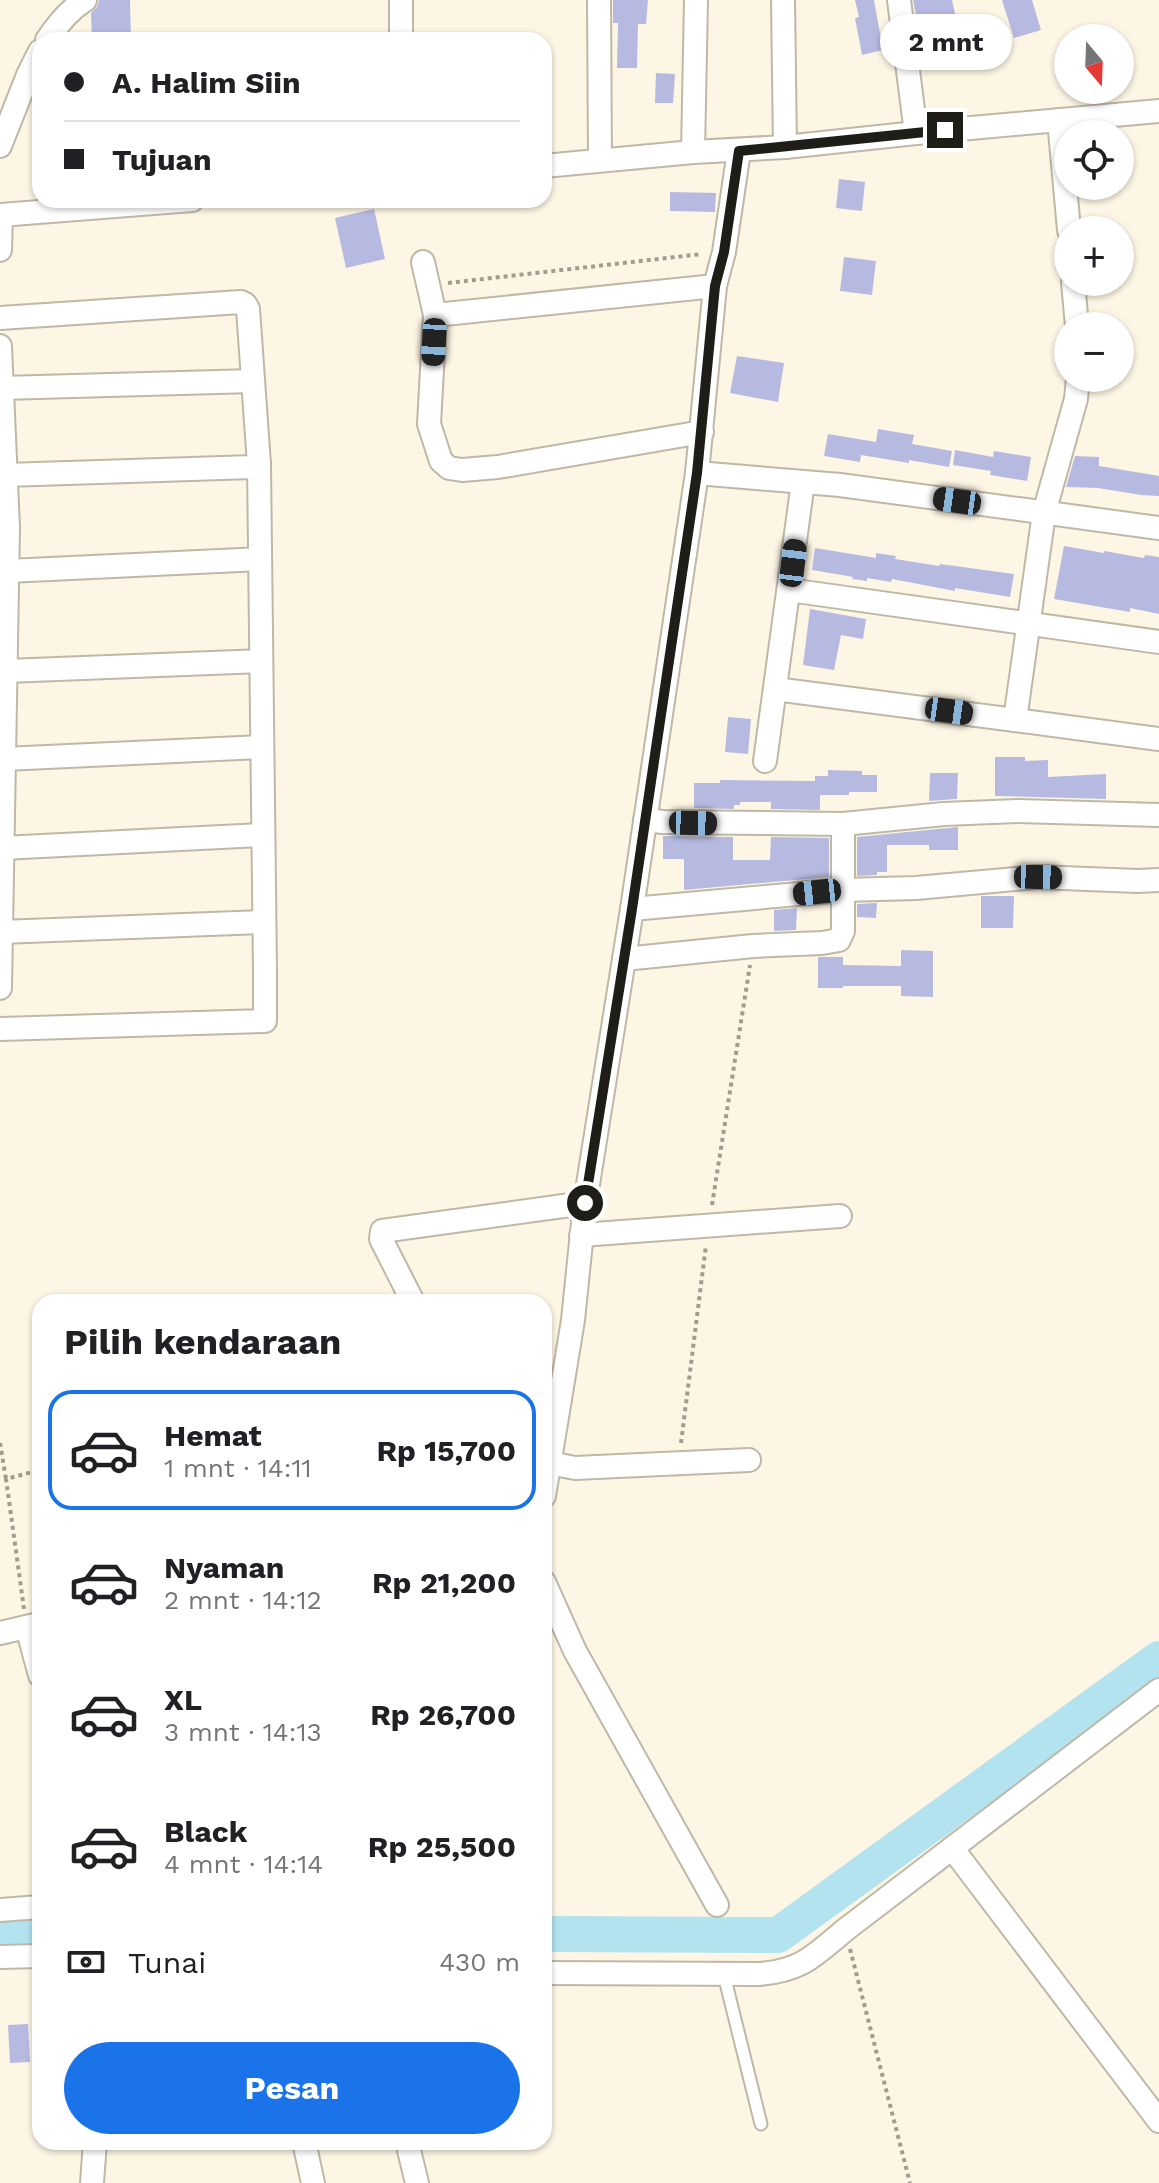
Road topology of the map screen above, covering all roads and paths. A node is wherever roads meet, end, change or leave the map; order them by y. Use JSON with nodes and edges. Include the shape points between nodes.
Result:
{"nodes":[{"id":1,"x":85,"y":0,"type":"edge"},
{"id":2,"x":401,"y":0,"type":"edge"},
{"id":3,"x":599,"y":0,"type":"edge"},
{"id":4,"x":696,"y":0,"type":"edge"},
{"id":5,"x":783,"y":0,"type":"edge"},
{"id":6,"x":899,"y":0,"type":"edge"},
{"id":7,"x":53,"y":32,"type":"edge"},
{"id":8,"x":401,"y":32,"type":"edge"},
{"id":9,"x":32,"y":67,"type":"edge"},
{"id":10,"x":1159,"y":111,"type":"edge"},
{"id":11,"x":1054,"y":120,"type":"edge"},
{"id":12,"x":1059,"y":120,"type":"edge"},
{"id":13,"x":916,"y":133,"type":"junction"},
{"id":14,"x":0,"y":146,"type":"edge"},
{"id":15,"x":785,"y":147,"type":"junction"},
{"id":16,"x":739,"y":151,"type":"junction"},
{"id":17,"x":693,"y":152,"type":"junction"},
{"id":18,"x":600,"y":160,"type":"junction"},
{"id":19,"x":552,"y":165,"type":"edge"},
{"id":20,"x":90,"y":208,"type":"edge"},
{"id":21,"x":0,"y":215,"type":"edge"},
{"id":22,"x":0,"y":250,"type":"edge"},
{"id":23,"x":724,"y":252,"type":"junction"},
{"id":24,"x":423,"y":262,"type":"dead end"},
{"id":25,"x":429,"y":286,"type":"junction"},
{"id":26,"x":715,"y":286,"type":"junction"},
{"id":27,"x":435,"y":315,"type":"junction"},
{"id":28,"x":0,"y":318,"type":"edge"},
{"id":29,"x":0,"y":346,"type":"edge"},
{"id":30,"x":253,"y":381,"type":"junction"},
{"id":31,"x":2,"y":388,"type":"junction"},
{"id":32,"x":1077,"y":392,"type":"edge"},
{"id":33,"x":702,"y":432,"type":"junction"},
{"id":34,"x":259,"y":464,"type":"junction"},
{"id":35,"x":697,"y":473,"type":"junction"},
{"id":36,"x":6,"y":475,"type":"junction"},
{"id":37,"x":803,"y":482,"type":"junction"},
{"id":38,"x":1044,"y":513,"type":"junction"},
{"id":39,"x":1159,"y":528,"type":"edge"},
{"id":40,"x":260,"y":559,"type":"junction"},
{"id":41,"x":8,"y":571,"type":"junction"},
{"id":42,"x":789,"y":590,"type":"junction"},
{"id":43,"x":1028,"y":624,"type":"junction"},
{"id":44,"x":1159,"y":642,"type":"edge"},
{"id":45,"x":261,"y":661,"type":"junction"},
{"id":46,"x":6,"y":671,"type":"junction"},
{"id":47,"x":775,"y":689,"type":"junction"},
{"id":48,"x":1015,"y":720,"type":"junction"},
{"id":49,"x":1159,"y":739,"type":"edge"},
{"id":50,"x":262,"y":747,"type":"junction"},
{"id":51,"x":4,"y":759,"type":"junction"},
{"id":52,"x":765,"y":761,"type":"dead end"},
{"id":53,"x":1159,"y":815,"type":"edge"},
{"id":54,"x":645,"y":820,"type":"junction"},
{"id":55,"x":843,"y":824,"type":"junction"},
{"id":56,"x":263,"y":835,"type":"junction"},
{"id":57,"x":2,"y":848,"type":"junction"},
{"id":58,"x":1159,"y":880,"type":"edge"},
{"id":59,"x":843,"y":890,"type":"junction"},
{"id":60,"x":632,"y":909,"type":"junction"},
{"id":61,"x":264,"y":922,"type":"junction"},
{"id":62,"x":1,"y":932,"type":"edge"},
{"id":63,"x":624,"y":959,"type":"junction"},
{"id":64,"x":0,"y":988,"type":"edge"},
{"id":65,"x":0,"y":1029,"type":"edge"},
{"id":66,"x":585,"y":1203,"type":"junction"},
{"id":67,"x":840,"y":1216,"type":"dead end"},
{"id":68,"x":581,"y":1235,"type":"junction"},
{"id":69,"x":409,"y":1294,"type":"edge"},
{"id":70,"x":0,"y":1443,"type":"edge"},
{"id":71,"x":749,"y":1460,"type":"dead end"},
{"id":72,"x":562,"y":1466,"type":"junction"},
{"id":73,"x":32,"y":1472,"type":"edge"},
{"id":74,"x":6,"y":1479,"type":"junction"},
{"id":75,"x":552,"y":1483,"type":"edge"},
{"id":76,"x":552,"y":1600,"type":"edge"},
{"id":77,"x":32,"y":1620,"type":"edge"},
{"id":78,"x":32,"y":1625,"type":"edge"},
{"id":79,"x":0,"y":1633,"type":"edge"},
{"id":80,"x":1159,"y":1690,"type":"edge"},
{"id":81,"x":952,"y":1848,"type":"junction"},
{"id":82,"x":717,"y":1905,"type":"dead end"},
{"id":83,"x":32,"y":1908,"type":"edge"},
{"id":84,"x":0,"y":1910,"type":"edge"},
{"id":85,"x":845,"y":1930,"type":"junction"},
{"id":86,"x":32,"y":1956,"type":"edge"},
{"id":87,"x":0,"y":1957,"type":"edge"},
{"id":88,"x":552,"y":1973,"type":"edge"},
{"id":89,"x":724,"y":1975,"type":"junction"},
{"id":90,"x":1159,"y":2121,"type":"edge"},
{"id":91,"x":761,"y":2124,"type":"dead end"},
{"id":92,"x":94,"y":2150,"type":"edge"},
{"id":93,"x":306,"y":2150,"type":"edge"},
{"id":94,"x":409,"y":2150,"type":"edge"},
{"id":95,"x":92,"y":2183,"type":"edge"},
{"id":96,"x":313,"y":2183,"type":"edge"},
{"id":97,"x":417,"y":2183,"type":"edge"},
{"id":98,"x":910,"y":2183,"type":"edge"}],
"edges":[{"from":1,"to":7,"type":"street"},
{"from":2,"to":8,"type":"street"},
{"from":3,"to":18,"type":"street"},
{"from":4,"to":17,"type":"street"},
{"from":5,"to":15,"type":"street"},
{"from":6,"to":13,"type":"street"},
{"from":9,"to":14,"type":"street"},
{"from":10,"to":12,"type":"street"},
{"from":11,"to":13,"type":"street"},
{"from":13,"to":15,"type":"street"},
{"from":15,"to":16,"type":"street"},
{"from":16,"to":17,"type":"street"},
{"from":16,"to":23,"type":"street"},
{"from":17,"to":18,"type":"street"},
{"from":18,"to":19,"type":"street"},
{"from":20,"to":21,"type":"street"},
{"from":21,"to":22,"type":"street"},
{"from":23,"to":25,"type":"path"},
{"from":23,"to":26,"type":"street"},
{"from":24,"to":25,"type":"street"},
{"from":25,"to":27,"type":"street"},
{"from":26,"to":27,"type":"street"},
{"from":26,"to":33,"type":"street"},
{"from":27,"to":33,"type":"street","via":[[429,424],[441,461],[449,468],[498,467]]},
{"from":28,"to":30,"type":"street","via":[[241,302],[248,309]]},
{"from":29,"to":31,"type":"street"},
{"from":30,"to":31,"type":"street"},
{"from":30,"to":34,"type":"street"},
{"from":31,"to":36,"type":"street"},
{"from":32,"to":38,"type":"street"},
{"from":33,"to":35,"type":"street"},
{"from":34,"to":36,"type":"street"},
{"from":34,"to":40,"type":"street"},
{"from":35,"to":37,"type":"street"},
{"from":35,"to":54,"type":"street"},
{"from":36,"to":41,"type":"street"},
{"from":37,"to":38,"type":"street"},
{"from":37,"to":42,"type":"street"},
{"from":38,"to":39,"type":"street"},
{"from":38,"to":43,"type":"street"},
{"from":40,"to":41,"type":"street"},
{"from":40,"to":45,"type":"street"},
{"from":41,"to":46,"type":"street"},
{"from":42,"to":43,"type":"street"},
{"from":42,"to":47,"type":"street"},
{"from":43,"to":44,"type":"street"},
{"from":43,"to":48,"type":"street"},
{"from":45,"to":46,"type":"street"},
{"from":45,"to":50,"type":"street"},
{"from":46,"to":51,"type":"street"},
{"from":47,"to":48,"type":"street"},
{"from":47,"to":52,"type":"street"},
{"from":48,"to":49,"type":"street"},
{"from":50,"to":51,"type":"street"},
{"from":50,"to":56,"type":"street"},
{"from":51,"to":57,"type":"street"},
{"from":53,"to":55,"type":"street","via":[[1018,811]]},
{"from":54,"to":55,"type":"street"},
{"from":54,"to":60,"type":"street"},
{"from":55,"to":59,"type":"street"},
{"from":56,"to":57,"type":"street"},
{"from":56,"to":61,"type":"street"},
{"from":57,"to":62,"type":"street"},
{"from":58,"to":59,"type":"street","via":[[1038,877]]},
{"from":59,"to":60,"type":"street"},
{"from":59,"to":63,"type":"street","via":[[839,940]]},
{"from":60,"to":63,"type":"street"},
{"from":61,"to":62,"type":"street"},
{"from":61,"to":65,"type":"street","via":[[265,1021]]},
{"from":62,"to":64,"type":"street"},
{"from":63,"to":66,"type":"street"},
{"from":66,"to":68,"type":"street"},
{"from":66,"to":69,"type":"street","via":[[382,1231],[381,1239]]},
{"from":67,"to":68,"type":"street"},
{"from":68,"to":72,"type":"street"},
{"from":70,"to":74,"type":"path"},
{"from":71,"to":72,"type":"street"},
{"from":72,"to":75,"type":"street"},
{"from":73,"to":74,"type":"path"},
{"from":74,"to":77,"type":"path"},
{"from":76,"to":82,"type":"street","via":[[575,1651]]},
{"from":78,"to":79,"type":"street"},
{"from":80,"to":81,"type":"street"},
{"from":81,"to":85,"type":"street"},
{"from":81,"to":90,"type":"street"},
{"from":83,"to":84,"type":"street"},
{"from":85,"to":89,"type":"street","via":[[797,1967]]},
{"from":85,"to":98,"type":"path"},
{"from":86,"to":87,"type":"street"},
{"from":88,"to":89,"type":"street"},
{"from":89,"to":91,"type":"lane"},
{"from":92,"to":95,"type":"street"},
{"from":93,"to":96,"type":"street"},
{"from":94,"to":97,"type":"street"}]}
